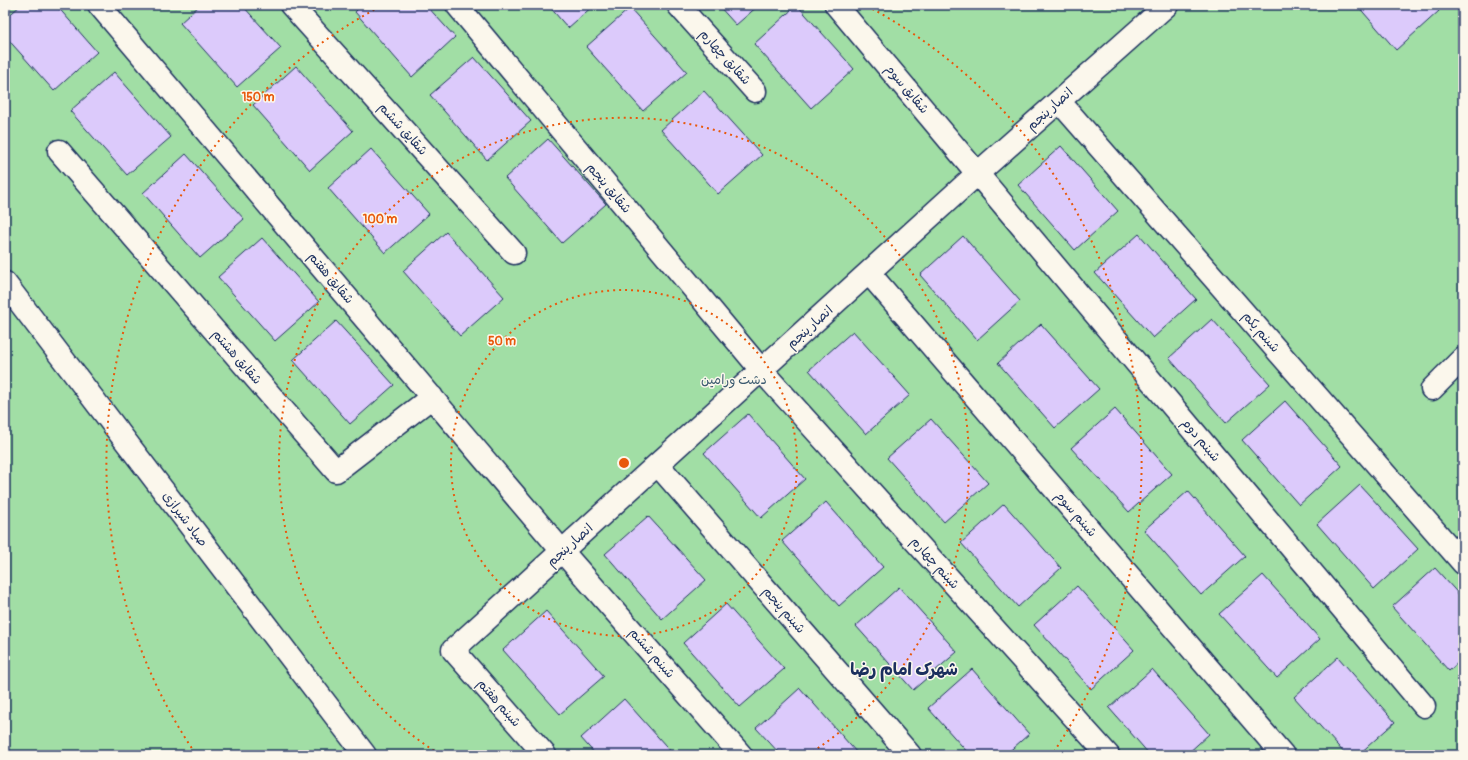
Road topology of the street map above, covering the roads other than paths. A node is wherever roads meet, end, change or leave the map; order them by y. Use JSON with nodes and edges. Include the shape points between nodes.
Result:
{"nodes":[{"id":1,"x":99,"y":5,"type":"edge"},
{"id":2,"x":291,"y":5,"type":"edge"},
{"id":3,"x":456,"y":5,"type":"edge"},
{"id":4,"x":678,"y":5,"type":"edge"},
{"id":5,"x":836,"y":5,"type":"edge"},
{"id":6,"x":1167,"y":5,"type":"edge"},
{"id":7,"x":755,"y":91,"type":"dead end"},
{"id":8,"x":1060,"y":100,"type":"junction"},
{"id":9,"x":59,"y":150,"type":"dead end"},
{"id":10,"x":978,"y":173,"type":"junction"},
{"id":11,"x":514,"y":253,"type":"dead end"},
{"id":12,"x":869,"y":273,"type":"junction"},
{"id":13,"x":5,"y":283,"type":"edge"},
{"id":14,"x":1463,"y":358,"type":"edge"},
{"id":15,"x":762,"y":371,"type":"junction"},
{"id":16,"x":1432,"y":389,"type":"dead end"},
{"id":17,"x":432,"y":397,"type":"junction"},
{"id":18,"x":658,"y":465,"type":"junction"},
{"id":19,"x":562,"y":551,"type":"junction"},
{"id":20,"x":1463,"y":563,"type":"edge"},
{"id":21,"x":453,"y":650,"type":"joint"},
{"id":22,"x":1424,"y":706,"type":"dead end"},
{"id":23,"x":365,"y":755,"type":"edge"},
{"id":24,"x":545,"y":755,"type":"edge"},
{"id":25,"x":741,"y":755,"type":"edge"},
{"id":26,"x":910,"y":755,"type":"edge"},
{"id":27,"x":1108,"y":755,"type":"edge"},
{"id":28,"x":1283,"y":755,"type":"edge"}],
"edges":[{"from":1,"to":17,"type":"street","name":"شقایق هفتم"},
{"from":2,"to":11,"type":"street","name":"شقایق ششم"},
{"from":3,"to":15,"type":"street","name":"شقایق پنجم"},
{"from":4,"to":7,"type":"street","name":"شقایق چهارم"},
{"from":5,"to":10,"type":"street","name":"شقایق سوم"},
{"from":6,"to":8,"type":"street","name":"انصار پنجم"},
{"from":8,"to":10,"type":"street","name":"انصار پنجم"},
{"from":8,"to":20,"type":"street","name":"شبنم یکم"},
{"from":9,"to":17,"type":"street","name":"شقایق هشتم","via":[[336,472]]},
{"from":10,"to":12,"type":"street","name":"انصار پنجم"},
{"from":10,"to":22,"type":"street","name":"شبنم دوم"},
{"from":12,"to":15,"type":"street","name":"انصار پنجم"},
{"from":12,"to":28,"type":"street","name":"شبنم سوم"},
{"from":13,"to":23,"type":"street","name":"صیاد شیرازی"},
{"from":14,"to":16,"type":"street"},
{"from":15,"to":18,"type":"street","name":"انصار پنجم"},
{"from":15,"to":27,"type":"street","name":"شبنم چهارم"},
{"from":17,"to":19,"type":"street","name":"شقایق هفتم"},
{"from":18,"to":19,"type":"street","name":"انصار پنجم"},
{"from":18,"to":26,"type":"street","name":"شبنم پنجم"},
{"from":19,"to":21,"type":"street","name":"انصار پنجم"},
{"from":19,"to":25,"type":"street","name":"شبنم ششم"},
{"from":21,"to":24,"type":"street","name":"شبنم هفتم"}]}
